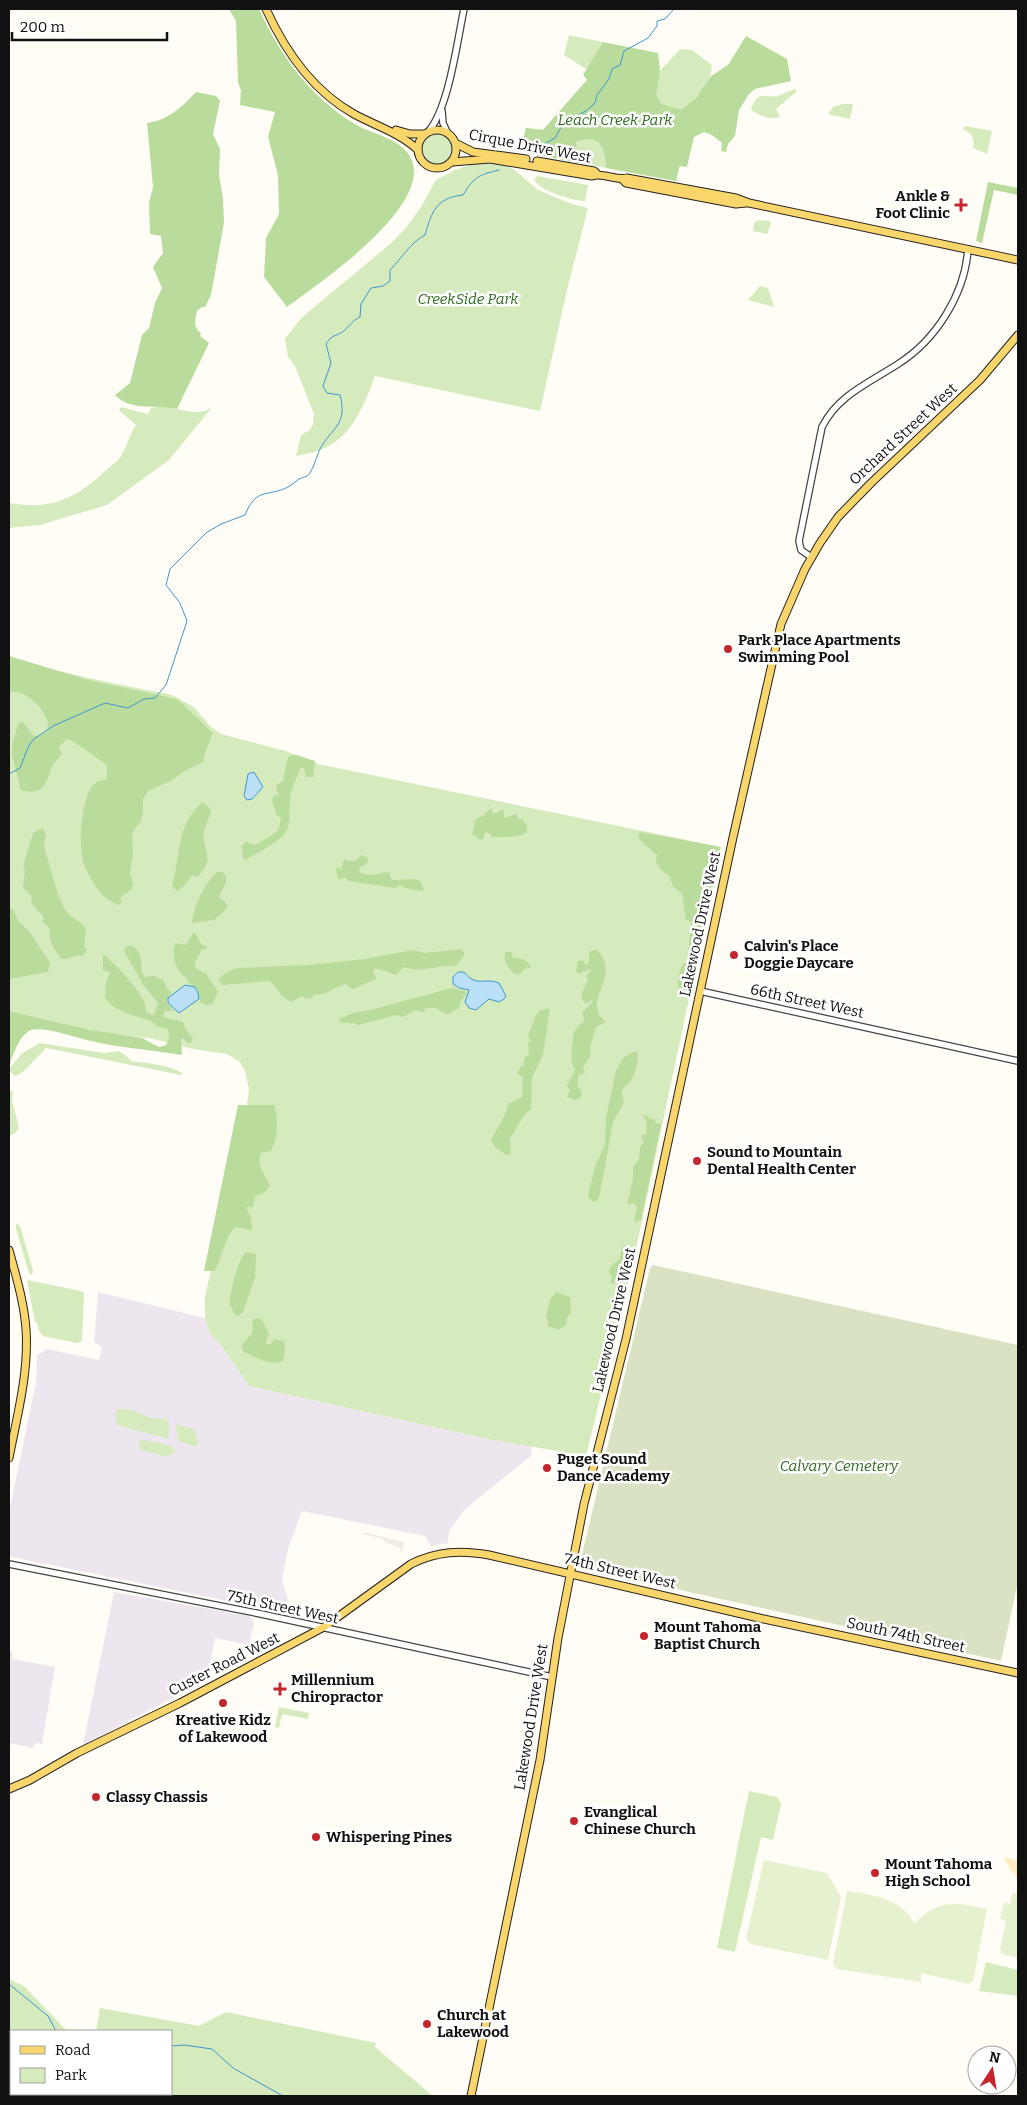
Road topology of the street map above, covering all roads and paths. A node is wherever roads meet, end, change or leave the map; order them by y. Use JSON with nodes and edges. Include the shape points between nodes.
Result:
{"nodes":[{"id":1,"x":266,"y":9,"type":"edge"},
{"id":2,"x":270,"y":9,"type":"edge"},
{"id":3,"x":464,"y":9,"type":"edge"},
{"id":4,"x":442,"y":109,"type":"junction"},
{"id":5,"x":447,"y":132,"type":"junction"},
{"id":6,"x":426,"y":133,"type":"junction"},
{"id":7,"x":456,"y":144,"type":"junction"},
{"id":8,"x":418,"y":150,"type":"junction"},
{"id":9,"x":452,"y":162,"type":"junction"},
{"id":10,"x":597,"y":174,"type":"junction"},
{"id":11,"x":968,"y":249,"type":"junction"},
{"id":12,"x":1018,"y":260,"type":"edge"},
{"id":13,"x":1018,"y":335,"type":"edge"},
{"id":14,"x":811,"y":557,"type":"junction"},
{"id":15,"x":700,"y":990,"type":"junction"},
{"id":16,"x":1018,"y":1061,"type":"edge"},
{"id":17,"x":9,"y":1250,"type":"edge"},
{"id":18,"x":9,"y":1458,"type":"edge"},
{"id":19,"x":445,"y":1552,"type":"joint"},
{"id":20,"x":9,"y":1564,"type":"edge"},
{"id":21,"x":570,"y":1574,"type":"junction"},
{"id":22,"x":789,"y":1624,"type":"joint"},
{"id":23,"x":324,"y":1628,"type":"junction"},
{"id":24,"x":1018,"y":1673,"type":"edge"},
{"id":25,"x":552,"y":1676,"type":"junction"},
{"id":26,"x":9,"y":1789,"type":"edge"},
{"id":27,"x":471,"y":2096,"type":"edge"}],
"edges":[{"from":1,"to":8,"type":"main road","via":[[288,49],[318,86],[352,113],[405,138]]},
{"from":2,"to":6,"type":"main road","via":[[294,51],[334,94],[388,127],[410,134]]},
{"from":3,"to":4,"type":"street"},
{"from":4,"to":5,"type":"street"},
{"from":4,"to":6,"type":"street"},
{"from":5,"to":6,"type":"main road","via":[[437,129]]},
{"from":5,"to":7,"type":"main road"},
{"from":6,"to":8,"type":"main road"},
{"from":7,"to":9,"type":"main road"},
{"from":7,"to":10,"type":"main road","name":"Cirque Drive West","via":[[473,152],[508,155]]},
{"from":8,"to":9,"type":"main road","via":[[420,158],[430,167],[442,168]]},
{"from":9,"to":10,"type":"main road","name":"Cirque Drive West","via":[[490,159],[592,176]]},
{"from":10,"to":11,"type":"main road","name":"Cirque Drive West","via":[[736,198]]},
{"from":11,"to":12,"type":"main road","name":"Cirque Drive West"},
{"from":11,"to":14,"type":"street","via":[[956,295],[929,338],[904,360],[843,399],[822,427],[799,541],[802,550]]},
{"from":13,"to":14,"type":"main road","name":"Orchard Street West","via":[[980,380],[861,492],[838,517]]},
{"from":14,"to":15,"type":"main road","name":"Lakewood Drive West","via":[[786,609],[774,652]]},
{"from":15,"to":16,"type":"street","name":"66th Street West"},
{"from":15,"to":21,"type":"main road","name":"Lakewood Drive West","via":[[628,1330],[592,1464]]},
{"from":17,"to":18,"type":"main road","via":[[23,1306],[26,1341],[24,1379]]},
{"from":19,"to":21,"type":"main road","name":"74th Street West","via":[[477,1553]]},
{"from":19,"to":23,"type":"main road","name":"Custer Road West","via":[[409,1566]]},
{"from":20,"to":23,"type":"street","name":"75th Street West"},
{"from":21,"to":22,"type":"main road","name":"74th Street West"},
{"from":21,"to":25,"type":"main road","name":"Lakewood Drive West"},
{"from":22,"to":24,"type":"main road","name":"South 74th Street"},
{"from":23,"to":25,"type":"street","name":"75th Street West"},
{"from":23,"to":26,"type":"main road","name":"Custer Road West"},
{"from":25,"to":27,"type":"main road","name":"Lakewood Drive West","via":[[538,1769]]}]}
